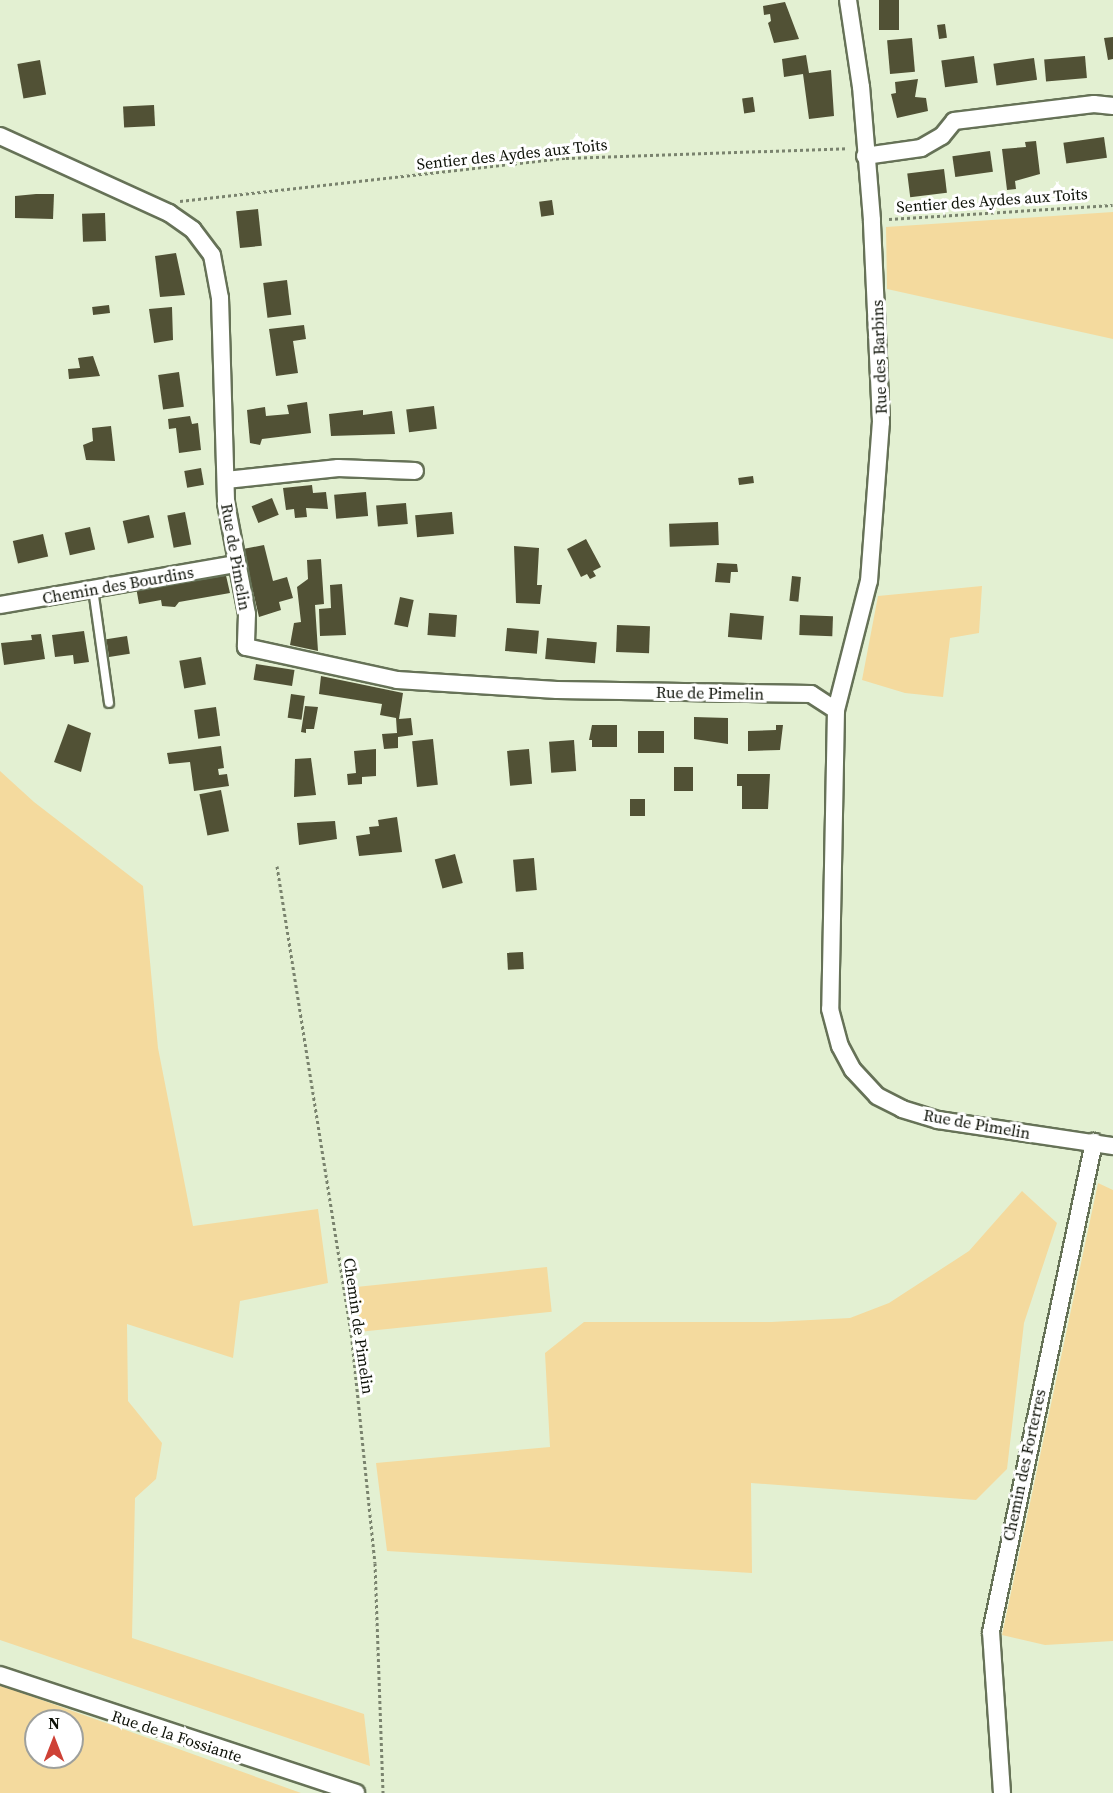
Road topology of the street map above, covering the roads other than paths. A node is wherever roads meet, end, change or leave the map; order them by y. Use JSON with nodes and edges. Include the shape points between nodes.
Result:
{"nodes":[{"id":1,"x":848,"y":0,"type":"edge"},
{"id":2,"x":1113,"y":106,"type":"edge"},
{"id":3,"x":0,"y":136,"type":"edge"},
{"id":4,"x":865,"y":152,"type":"junction"},
{"id":5,"x":415,"y":471,"type":"dead end"},
{"id":6,"x":226,"y":480,"type":"junction"},
{"id":7,"x":236,"y":564,"type":"junction"},
{"id":8,"x":93,"y":589,"type":"junction"},
{"id":9,"x":0,"y":606,"type":"edge"},
{"id":10,"x":841,"y":689,"type":"junction"},
{"id":11,"x":811,"y":694,"type":"junction"},
{"id":12,"x":109,"y":703,"type":"dead end"},
{"id":13,"x":836,"y":710,"type":"junction"},
{"id":14,"x":1094,"y":1142,"type":"junction"},
{"id":15,"x":1113,"y":1146,"type":"edge"},
{"id":16,"x":0,"y":1675,"type":"edge"},
{"id":17,"x":356,"y":1793,"type":"edge"},
{"id":18,"x":1002,"y":1793,"type":"edge"}],
"edges":[{"from":1,"to":4,"type":"street","name":"Rue des Barbins"},
{"from":2,"to":4,"type":"street","via":[[1094,104],[954,121],[942,136],[921,148]]},
{"from":3,"to":6,"type":"street","name":"Rue de Pimelin","via":[[168,213],[205,245],[218,274]]},
{"from":4,"to":10,"type":"street","name":"Rue des Barbins","via":[[881,391],[879,489],[869,580]]},
{"from":5,"to":6,"type":"street","via":[[338,468]]},
{"from":6,"to":7,"type":"street","name":"Rue de Pimelin"},
{"from":7,"to":8,"type":"street","name":"Chemin des Bourdins"},
{"from":7,"to":11,"type":"street","name":"Rue de Pimelin","via":[[247,614],[246,647],[314,664],[397,680],[474,687]]},
{"from":8,"to":9,"type":"street","name":"Chemin des Bourdins"},
{"from":8,"to":12,"type":"lane"},
{"from":10,"to":11,"type":"street","name":"Rue de Pimelin"},
{"from":10,"to":13,"type":"street","name":"Rue des Barbins"},
{"from":11,"to":13,"type":"street"},
{"from":13,"to":14,"type":"street","name":"Rue de Pimelin","via":[[830,1009],[840,1046],[853,1070],[877,1096],[938,1120]]},
{"from":14,"to":15,"type":"street","name":"Rue de Pimelin"},
{"from":14,"to":18,"type":"street","name":"Chemin des Forterres","via":[[991,1632],[992,1694]]},
{"from":16,"to":17,"type":"street","name":"Rue de la Fossiante"}]}
